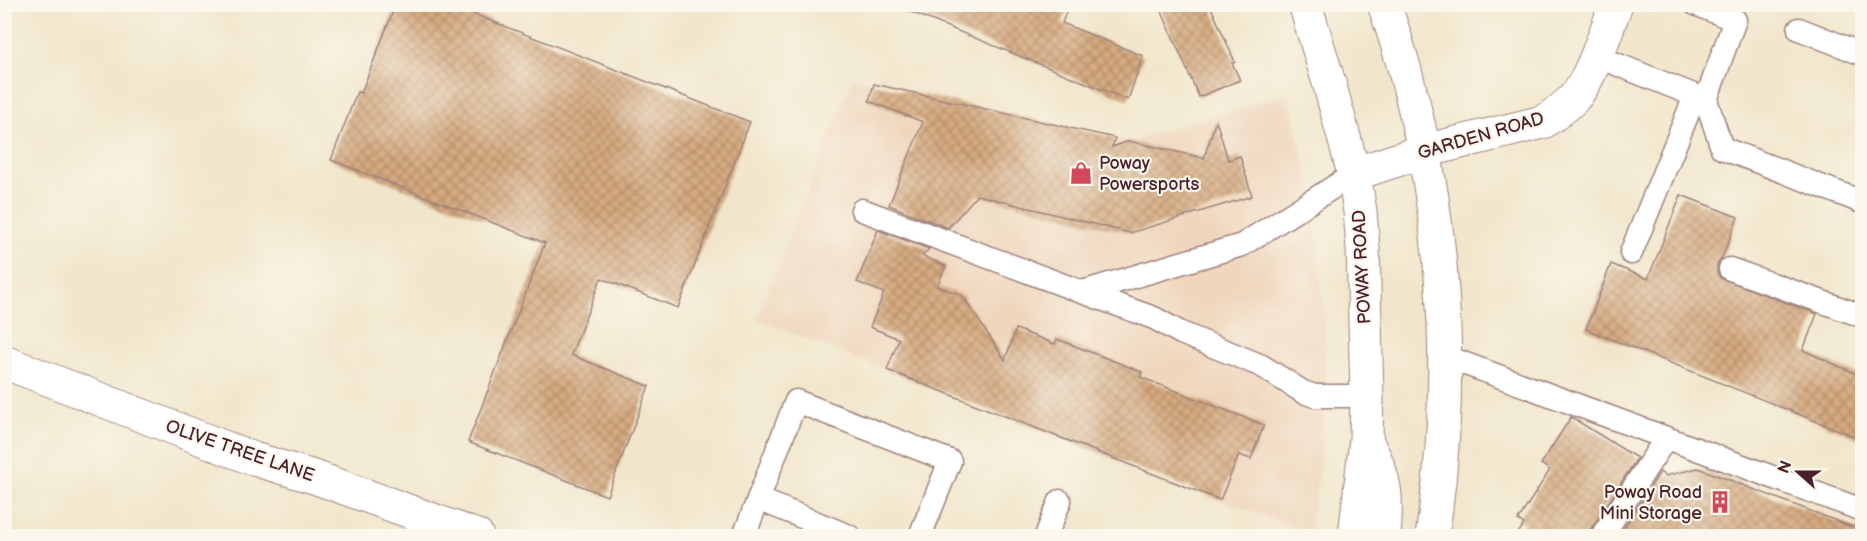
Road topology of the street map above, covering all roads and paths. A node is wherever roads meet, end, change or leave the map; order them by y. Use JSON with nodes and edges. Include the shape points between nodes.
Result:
{"nodes":[{"id":1,"x":1305,"y":4,"type":"edge"},
{"id":2,"x":1384,"y":4,"type":"edge"},
{"id":3,"x":1616,"y":4,"type":"edge"},
{"id":4,"x":1695,"y":4,"type":"edge"},
{"id":5,"x":1799,"y":30,"type":"dead end"},
{"id":6,"x":1863,"y":54,"type":"edge"},
{"id":7,"x":1596,"y":56,"type":"junction"},
{"id":8,"x":1700,"y":98,"type":"junction"},
{"id":9,"x":1424,"y":151,"type":"junction"},
{"id":10,"x":1354,"y":174,"type":"junction"},
{"id":11,"x":1863,"y":202,"type":"edge"},
{"id":12,"x":862,"y":210,"type":"dead end"},
{"id":13,"x":1631,"y":253,"type":"dead end"},
{"id":14,"x":1730,"y":269,"type":"dead end"},
{"id":15,"x":1082,"y":292,"type":"junction"},
{"id":16,"x":1863,"y":316,"type":"edge"},
{"id":17,"x":1444,"y":356,"type":"junction"},
{"id":18,"x":4,"y":362,"type":"edge"},
{"id":19,"x":1367,"y":396,"type":"junction"},
{"id":20,"x":1666,"y":438,"type":"junction"},
{"id":21,"x":1366,"y":439,"type":"junction"},
{"id":22,"x":758,"y":499,"type":"junction"},
{"id":23,"x":1060,"y":501,"type":"dead end"},
{"id":24,"x":1863,"y":510,"type":"edge"},
{"id":25,"x":477,"y":537,"type":"edge"},
{"id":26,"x":744,"y":537,"type":"edge"},
{"id":27,"x":849,"y":537,"type":"edge"},
{"id":28,"x":920,"y":537,"type":"edge"},
{"id":29,"x":1046,"y":537,"type":"edge"},
{"id":30,"x":1355,"y":537,"type":"edge"},
{"id":31,"x":1384,"y":537,"type":"edge"},
{"id":32,"x":1432,"y":537,"type":"edge"},
{"id":33,"x":1602,"y":537,"type":"edge"}],
"edges":[{"from":1,"to":10,"type":"main road","name":"POWAY ROAD"},
{"from":2,"to":9,"type":"main road","via":[[1401,53]]},
{"from":3,"to":7,"type":"main road","name":"GARDEN ROAD"},
{"from":4,"to":8,"type":"lane","via":[[1735,20]]},
{"from":5,"to":6,"type":"lane"},
{"from":7,"to":8,"type":"lane"},
{"from":7,"to":9,"type":"main road","name":"GARDEN ROAD","via":[[1574,98],[1543,122]]},
{"from":8,"to":11,"type":"lane","via":[[1722,148]]},
{"from":8,"to":13,"type":"lane"},
{"from":9,"to":10,"type":"main road","name":"GARDEN ROAD"},
{"from":9,"to":17,"type":"main road","via":[[1437,232]]},
{"from":10,"to":15,"type":"lane","via":[[1242,245]]},
{"from":10,"to":19,"type":"main road","name":"POWAY ROAD","via":[[1363,248]]},
{"from":12,"to":15,"type":"lane"},
{"from":14,"to":16,"type":"lane"},
{"from":15,"to":19,"type":"lane","via":[[1154,318],[1262,366],[1303,392],[1316,396]]},
{"from":17,"to":20,"type":"lane"},
{"from":17,"to":32,"type":"main road","via":[[1439,483]]},
{"from":18,"to":25,"type":"main road","name":"OLIVE TREE LANE","via":[[254,459]]},
{"from":19,"to":21,"type":"main road","name":"POWAY ROAD"},
{"from":20,"to":24,"type":"lane"},
{"from":20,"to":33,"type":"lane"},
{"from":21,"to":30,"type":"main road","name":"POWAY ROAD"},
{"from":21,"to":31,"type":"main road","via":[[1381,469],[1387,505]]},
{"from":22,"to":26,"type":"lane"},
{"from":22,"to":27,"type":"lane"},
{"from":22,"to":28,"type":"lane","via":[[796,401],[950,460]]},
{"from":23,"to":29,"type":"lane"}]}
